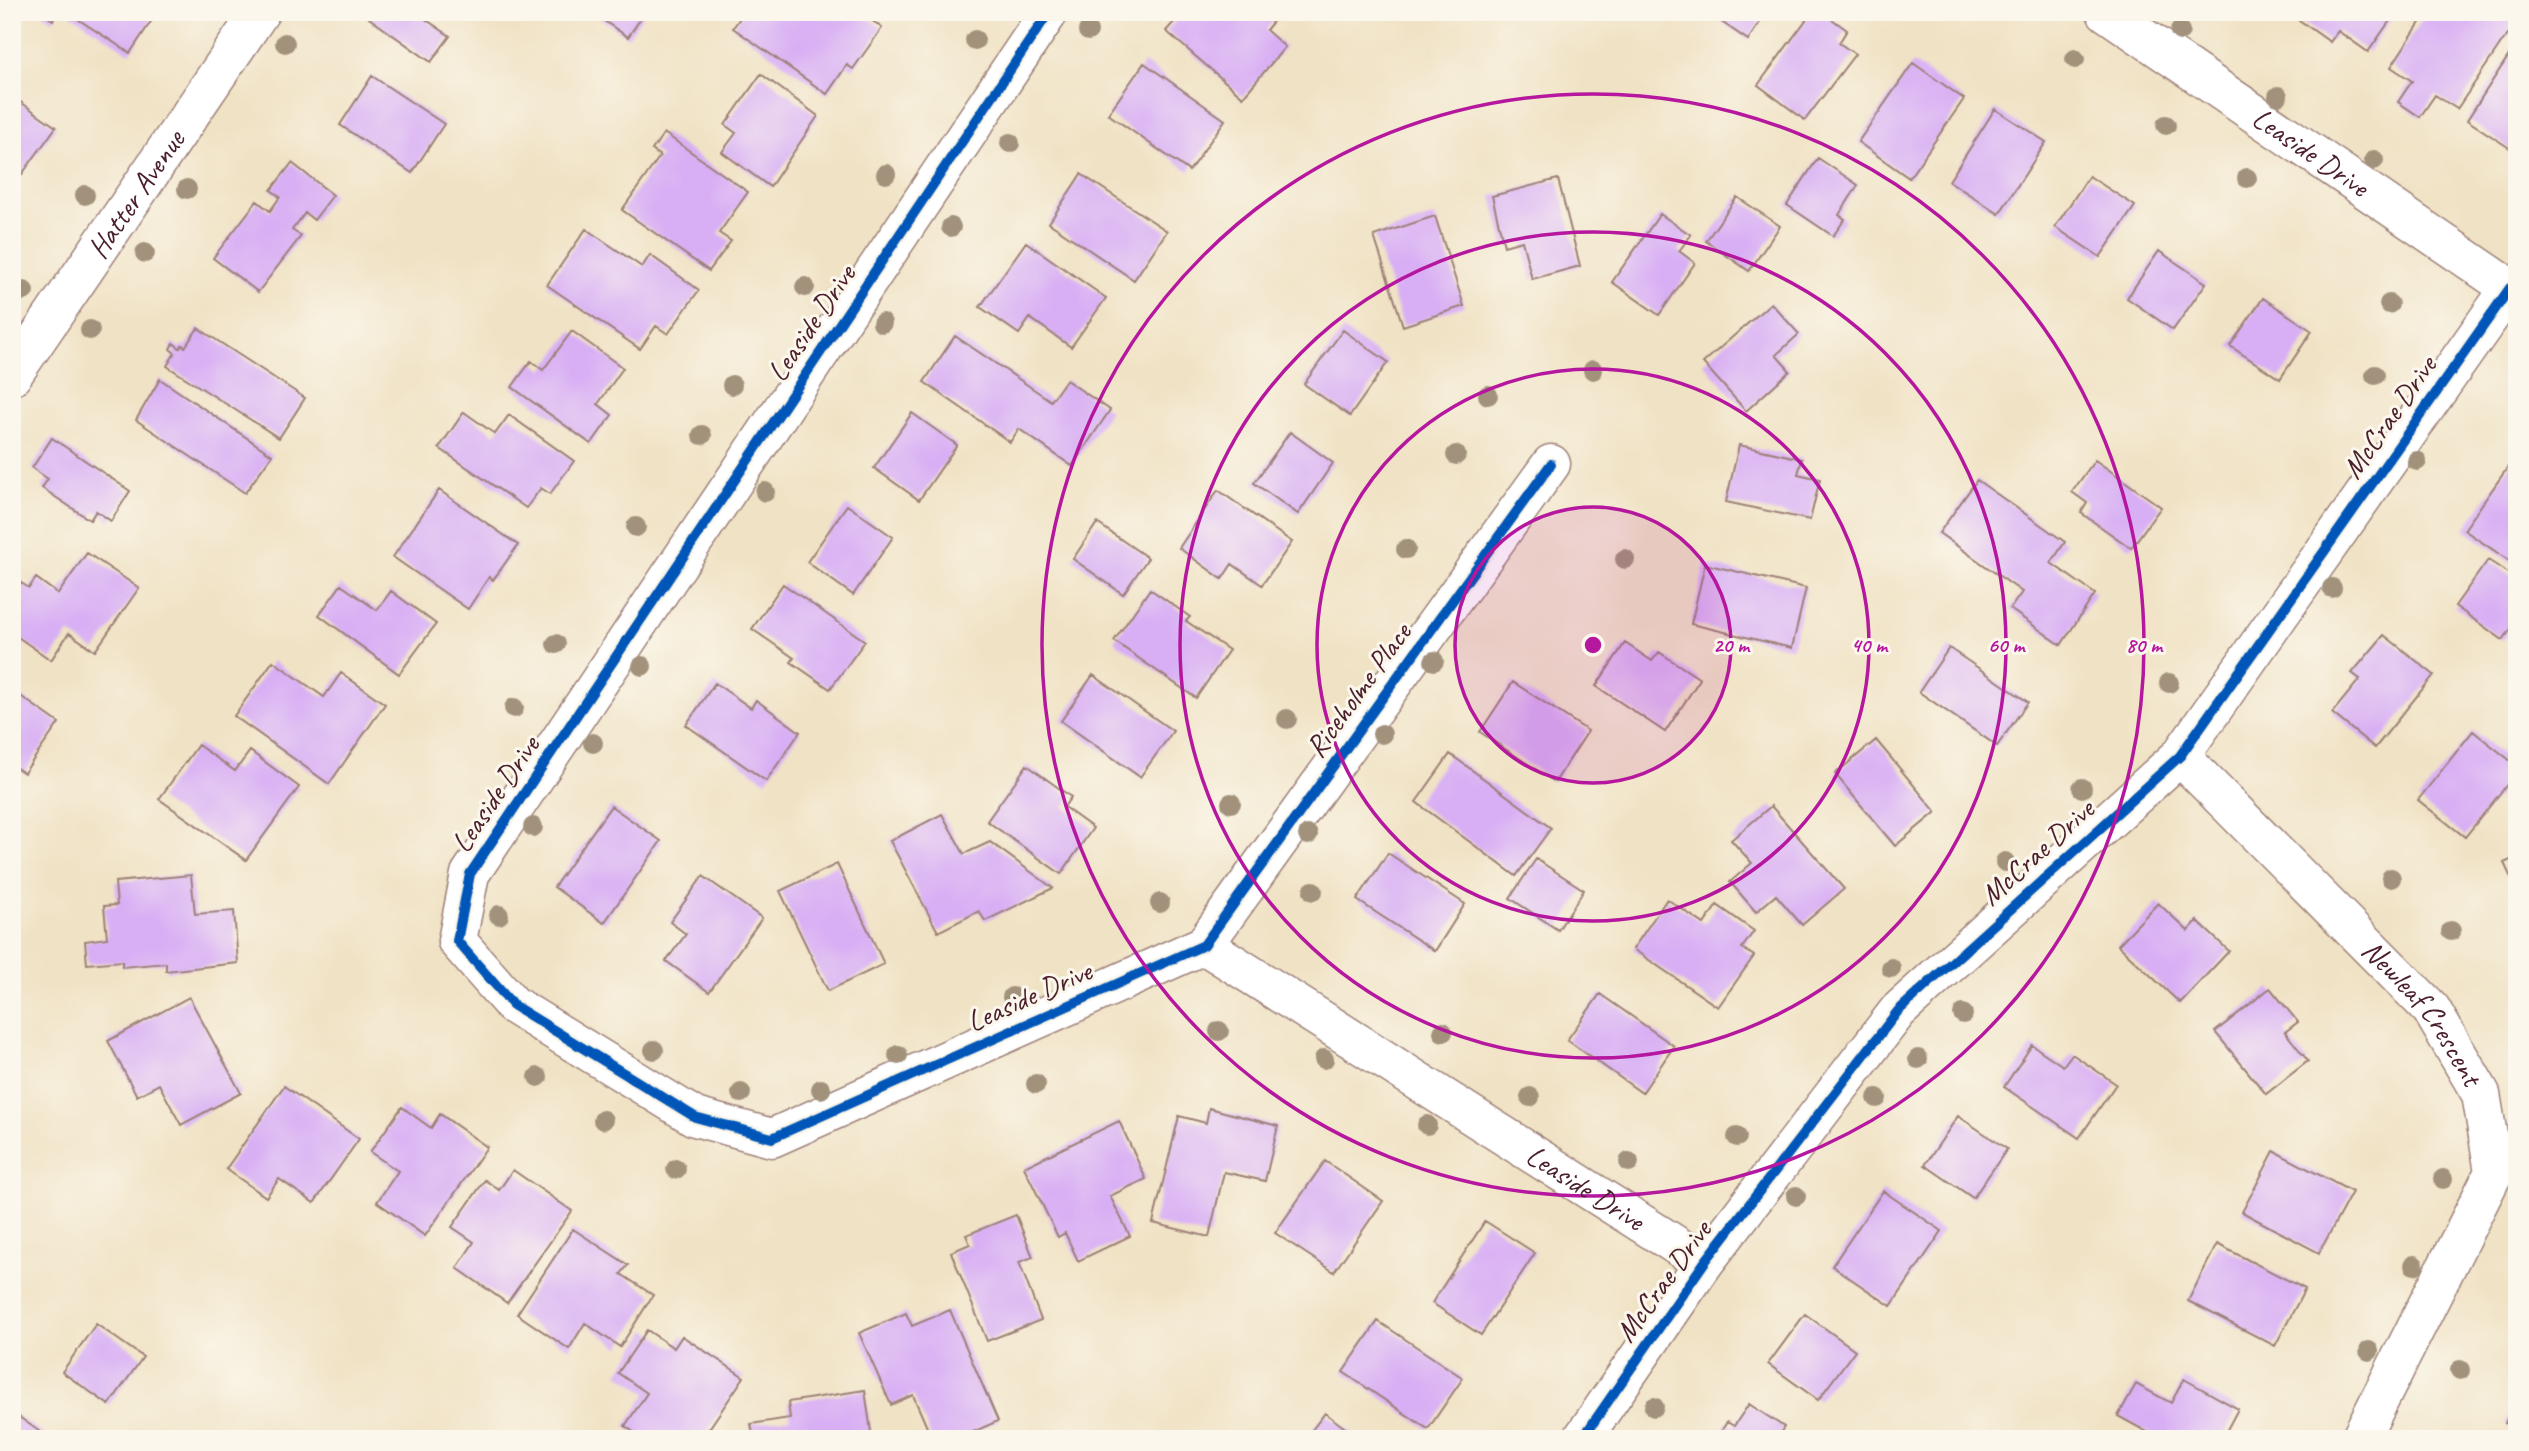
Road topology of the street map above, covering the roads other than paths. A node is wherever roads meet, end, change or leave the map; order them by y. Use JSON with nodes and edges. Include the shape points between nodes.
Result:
{"nodes":[{"id":1,"x":260,"y":12,"type":"edge"},
{"id":2,"x":1049,"y":12,"type":"edge"},
{"id":3,"x":2106,"y":12,"type":"edge"},
{"id":4,"x":2513,"y":291,"type":"edge"},
{"id":5,"x":12,"y":376,"type":"edge"},
{"id":6,"x":1551,"y":464,"type":"dead end"},
{"id":7,"x":2180,"y":756,"type":"junction"},
{"id":8,"x":1204,"y":944,"type":"junction"},
{"id":9,"x":1704,"y":1263,"type":"junction"},
{"id":10,"x":1582,"y":1439,"type":"edge"},
{"id":11,"x":2360,"y":1439,"type":"edge"}],
"edges":[{"from":1,"to":5,"type":"street","name":"Hatter Avenue"},
{"from":2,"to":8,"type":"street","name":"Leaside Drive","via":[[471,874],[457,941],[513,1005],[695,1117],[772,1138]]},
{"from":3,"to":4,"type":"street","name":"Leaside Drive"},
{"from":4,"to":7,"type":"street","name":"McCrae Drive"},
{"from":6,"to":8,"type":"street","name":"Riceholme Place"},
{"from":7,"to":9,"type":"street","name":"McCrae Drive","via":[[1898,1011]]},
{"from":7,"to":11,"type":"street","name":"Newleaf Crescent","via":[[2431,1009],[2481,1094],[2494,1171]]},
{"from":8,"to":9,"type":"street","name":"Leaside Drive"},
{"from":9,"to":10,"type":"street","name":"McCrae Drive"}]}
